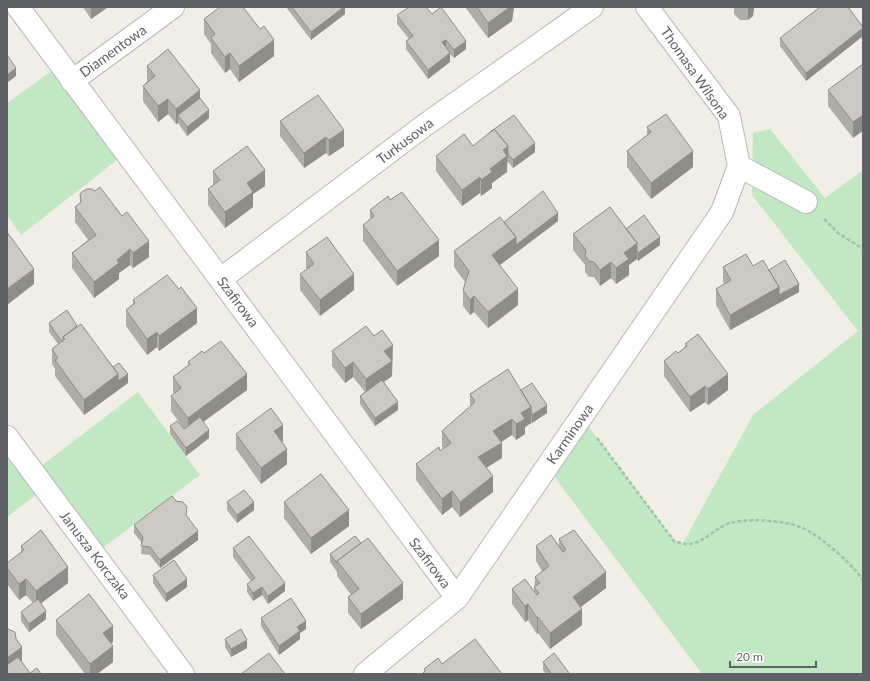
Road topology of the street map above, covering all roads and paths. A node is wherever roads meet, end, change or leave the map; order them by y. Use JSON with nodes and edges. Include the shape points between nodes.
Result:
{"nodes":[{"id":1,"x":18,"y":7,"type":"edge"},
{"id":2,"x":173,"y":7,"type":"edge"},
{"id":3,"x":592,"y":7,"type":"edge"},
{"id":4,"x":647,"y":7,"type":"edge"},
{"id":5,"x":72,"y":81,"type":"junction"},
{"id":6,"x":739,"y":166,"type":"junction"},
{"id":7,"x":806,"y":202,"type":"dead end"},
{"id":8,"x":838,"y":233,"type":"dead end"},
{"id":9,"x":863,"y":249,"type":"edge"},
{"id":10,"x":221,"y":279,"type":"junction"},
{"id":11,"x":581,"y":417,"type":"junction"},
{"id":12,"x":7,"y":437,"type":"edge"},
{"id":13,"x":863,"y":580,"type":"edge"},
{"id":14,"x":457,"y":598,"type":"junction"},
{"id":15,"x":183,"y":674,"type":"edge"},
{"id":16,"x":365,"y":674,"type":"edge"}],
"edges":[{"from":1,"to":5,"type":"street","name":"Szafirowa"},
{"from":2,"to":5,"type":"street","name":"Diamentowa"},
{"from":3,"to":10,"type":"street","name":"Turkusowa","via":[[425,125]]},
{"from":4,"to":6,"type":"street","name":"Thomasa Wilsona","via":[[729,116]]},
{"from":5,"to":10,"type":"street","name":"Szafirowa"},
{"from":6,"to":7,"type":"street"},
{"from":6,"to":11,"type":"street","name":"Karminowa","via":[[722,212]]},
{"from":8,"to":9,"type":"path"},
{"from":10,"to":14,"type":"street","name":"Szafirowa"},
{"from":11,"to":13,"type":"path","via":[[674,541],[689,544],[729,523],[768,519],[802,528],[824,542],[854,568]]},
{"from":11,"to":14,"type":"street","name":"Karminowa"},
{"from":12,"to":15,"type":"street","name":"Janusza Korczaka"},
{"from":14,"to":16,"type":"street","name":"Karminowa"}]}
